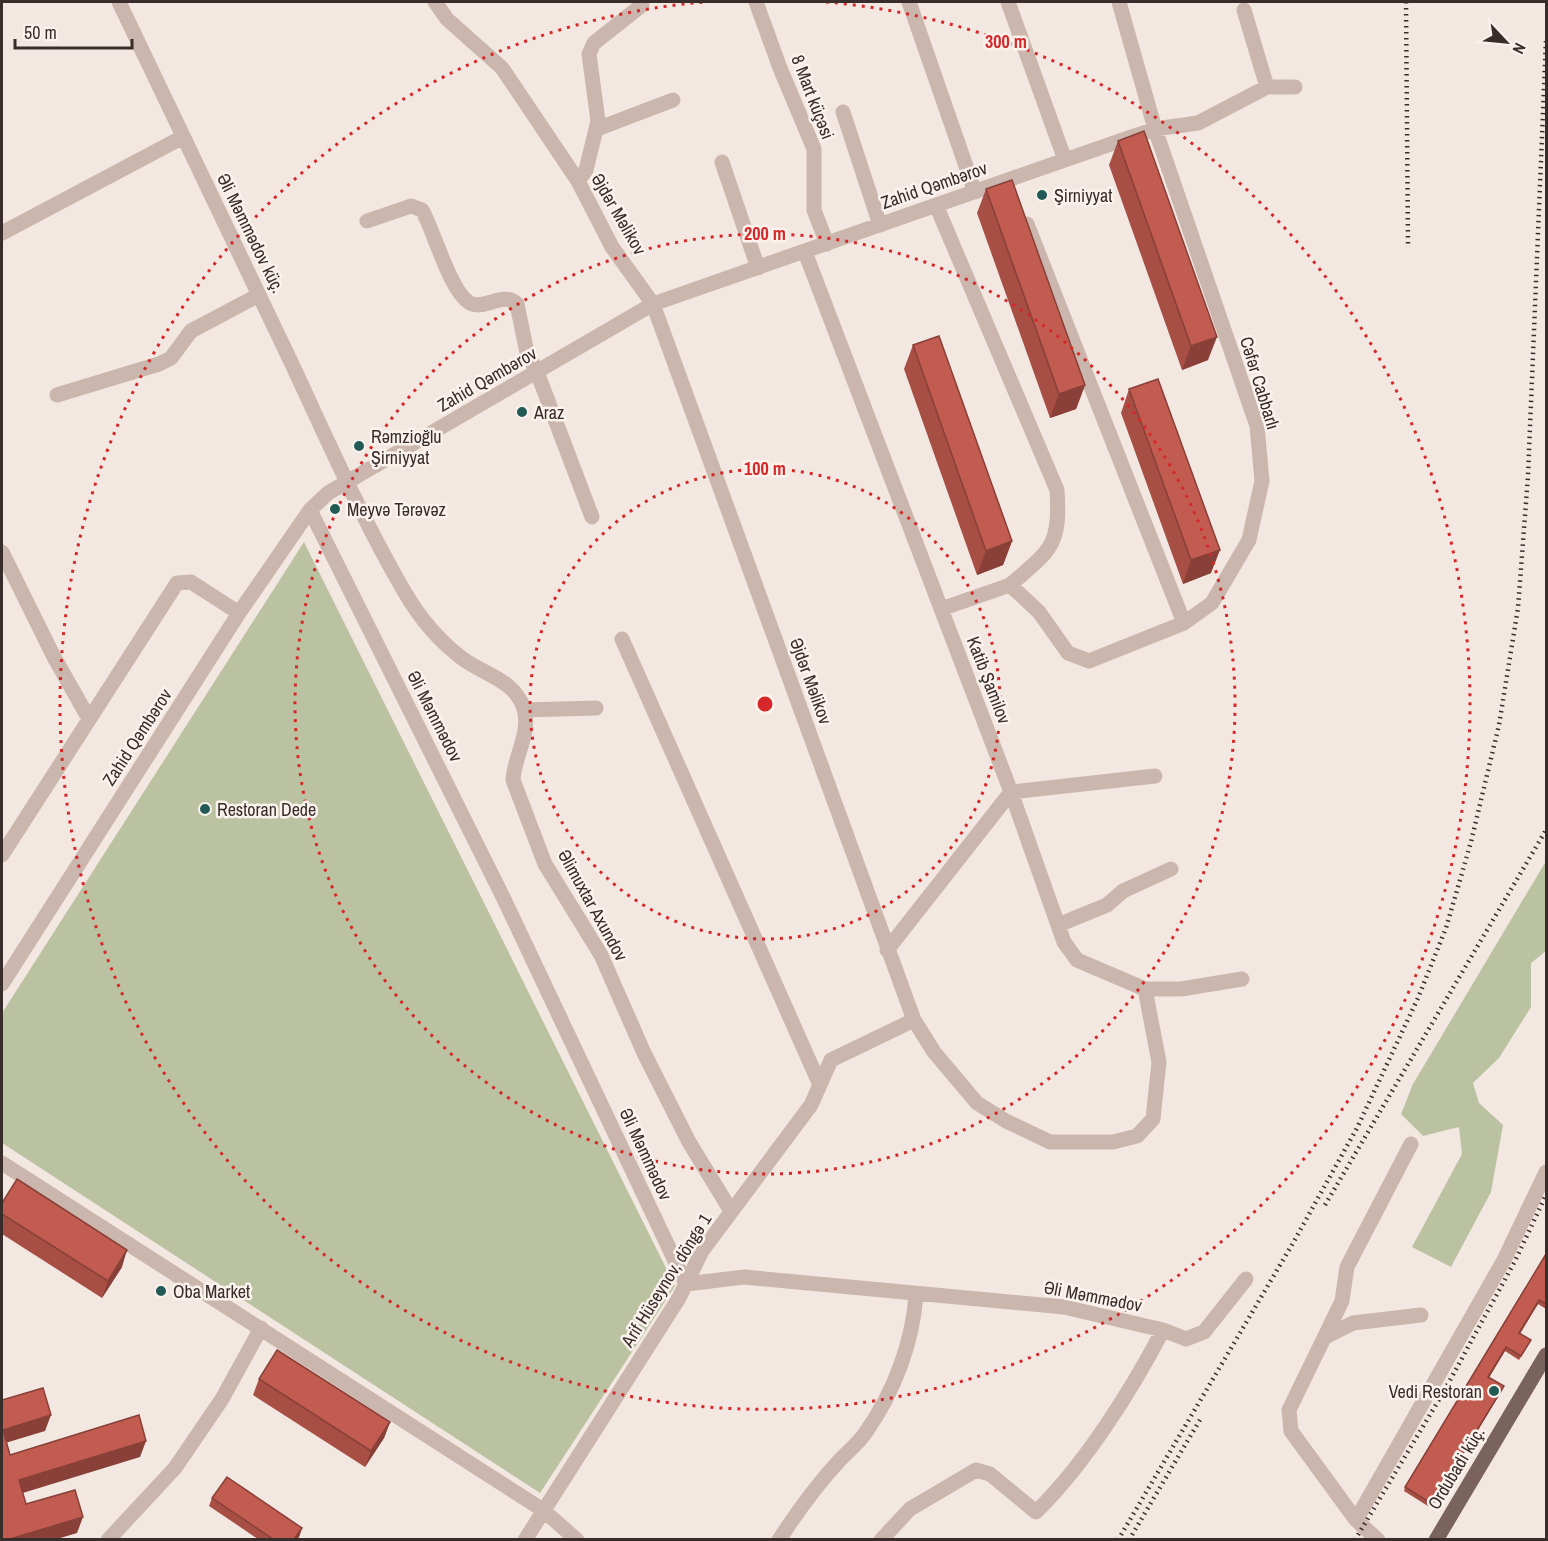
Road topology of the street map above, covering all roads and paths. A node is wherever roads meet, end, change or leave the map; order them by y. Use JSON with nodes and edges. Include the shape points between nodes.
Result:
{"nodes":[{"id":1,"x":119,"y":2,"type":"edge"},
{"id":2,"x":435,"y":2,"type":"edge"},
{"id":3,"x":756,"y":2,"type":"edge"},
{"id":4,"x":909,"y":2,"type":"edge"},
{"id":5,"x":1008,"y":2,"type":"edge"},
{"id":6,"x":1119,"y":2,"type":"edge"},
{"id":7,"x":642,"y":5,"type":"dead end"},
{"id":8,"x":1244,"y":10,"type":"dead end"},
{"id":9,"x":1268,"y":87,"type":"junction"},
{"id":10,"x":1295,"y":87,"type":"dead end"},
{"id":11,"x":673,"y":100,"type":"dead end"},
{"id":12,"x":843,"y":112,"type":"dead end"},
{"id":13,"x":597,"y":129,"type":"junction"},
{"id":14,"x":1155,"y":129,"type":"junction"},
{"id":15,"x":183,"y":137,"type":"junction"},
{"id":16,"x":1065,"y":160,"type":"junction"},
{"id":17,"x":722,"y":162,"type":"dead end"},
{"id":18,"x":578,"y":181,"type":"junction"},
{"id":19,"x":975,"y":192,"type":"junction"},
{"id":20,"x":936,"y":205,"type":"junction"},
{"id":21,"x":1023,"y":213,"type":"edge"},
{"id":22,"x":367,"y":221,"type":"dead end"},
{"id":23,"x":880,"y":225,"type":"junction"},
{"id":24,"x":2,"y":233,"type":"edge"},
{"id":25,"x":827,"y":244,"type":"junction"},
{"id":26,"x":805,"y":252,"type":"junction"},
{"id":27,"x":758,"y":268,"type":"junction"},
{"id":28,"x":259,"y":295,"type":"junction"},
{"id":29,"x":654,"y":304,"type":"junction"},
{"id":30,"x":537,"y":372,"type":"junction"},
{"id":31,"x":57,"y":395,"type":"dead end"},
{"id":32,"x":348,"y":482,"type":"junction"},
{"id":33,"x":310,"y":510,"type":"junction"},
{"id":34,"x":592,"y":517,"type":"dead end"},
{"id":35,"x":2,"y":552,"type":"edge"},
{"id":36,"x":1010,"y":585,"type":"junction"},
{"id":37,"x":941,"y":609,"type":"junction"},
{"id":38,"x":240,"y":613,"type":"junction"},
{"id":39,"x":1184,"y":623,"type":"junction"},
{"id":40,"x":621,"y":639,"type":"dead end"},
{"id":41,"x":596,"y":708,"type":"dead end"},
{"id":42,"x":524,"y":710,"type":"junction"},
{"id":43,"x":88,"y":717,"type":"junction"},
{"id":44,"x":1155,"y":776,"type":"dead end"},
{"id":45,"x":1011,"y":792,"type":"junction"},
{"id":46,"x":2,"y":855,"type":"edge"},
{"id":47,"x":1171,"y":869,"type":"dead end"},
{"id":48,"x":1058,"y":924,"type":"junction"},
{"id":49,"x":887,"y":950,"type":"junction"},
{"id":50,"x":1242,"y":979,"type":"dead end"},
{"id":51,"x":2,"y":984,"type":"edge"},
{"id":52,"x":1145,"y":989,"type":"junction"},
{"id":53,"x":914,"y":1020,"type":"junction"},
{"id":54,"x":820,"y":1085,"type":"junction"},
{"id":55,"x":1411,"y":1144,"type":"dead end"},
{"id":56,"x":2,"y":1163,"type":"edge"},
{"id":57,"x":1546,"y":1172,"type":"edge"},
{"id":58,"x":731,"y":1211,"type":"junction"},
{"id":59,"x":1246,"y":1279,"type":"dead end"},
{"id":60,"x":686,"y":1284,"type":"junction"},
{"id":61,"x":916,"y":1294,"type":"junction"},
{"id":62,"x":1421,"y":1315,"type":"dead end"},
{"id":63,"x":261,"y":1328,"type":"junction"},
{"id":64,"x":1163,"y":1330,"type":"junction"},
{"id":65,"x":1327,"y":1336,"type":"junction"},
{"id":66,"x":1546,"y":1355,"type":"edge"},
{"id":67,"x":543,"y":1510,"type":"junction"},
{"id":68,"x":1356,"y":1520,"type":"junction"},
{"id":69,"x":108,"y":1539,"type":"edge"},
{"id":70,"x":525,"y":1539,"type":"edge"},
{"id":71,"x":577,"y":1539,"type":"edge"},
{"id":72,"x":779,"y":1539,"type":"edge"},
{"id":73,"x":880,"y":1539,"type":"edge"},
{"id":74,"x":1378,"y":1539,"type":"edge"},
{"id":75,"x":1436,"y":1539,"type":"edge"}],
"edges":[{"from":1,"to":15,"type":"street","name":"Əli Məmmədov küç."},
{"from":2,"to":18,"type":"street","name":"Əjdər Məlikov","via":[[447,19],[502,68]]},
{"from":3,"to":25,"type":"street","name":"8 Mart küçəsi","via":[[814,148],[814,210]]},
{"from":4,"to":19,"type":"street"},
{"from":5,"to":16,"type":"street"},
{"from":6,"to":14,"type":"street","name":"Cəfər Cabbarlı"},
{"from":7,"to":13,"type":"street","via":[[594,43],[590,54]]},
{"from":8,"to":9,"type":"street"},
{"from":9,"to":10,"type":"street"},
{"from":9,"to":14,"type":"street","name":"Zahid Qəmbərov","via":[[1212,118]]},
{"from":11,"to":13,"type":"street"},
{"from":12,"to":23,"type":"street"},
{"from":13,"to":18,"type":"street","via":[[586,170]]},
{"from":14,"to":16,"type":"street","name":"Zahid Qəmbərov"},
{"from":14,"to":39,"type":"street","name":"Cəfər Cabbarlı","via":[[1257,426],[1262,481],[1249,540],[1212,603]]},
{"from":15,"to":24,"type":"street"},
{"from":15,"to":28,"type":"street","name":"Əli Məmmədov küç."},
{"from":16,"to":19,"type":"street","name":"Zahid Qəmbərov","via":[[1012,185]]},
{"from":17,"to":27,"type":"street"},
{"from":18,"to":29,"type":"street","name":"Əjdər Məlikov","via":[[612,247]]},
{"from":19,"to":20,"type":"street","name":"Zahid Qəmbərov"},
{"from":20,"to":23,"type":"street","name":"Zahid Qəmbərov"},
{"from":20,"to":36,"type":"street","via":[[1057,490],[1059,519],[1050,550]]},
{"from":21,"to":39,"type":"street"},
{"from":22,"to":30,"type":"street","via":[[411,206],[422,210],[450,275],[465,299],[477,305],[505,299],[517,304],[527,353]]},
{"from":23,"to":25,"type":"street","name":"Zahid Qəmbərov"},
{"from":25,"to":26,"type":"street","name":"Zahid Qəmbərov"},
{"from":26,"to":27,"type":"street","name":"Zahid Qəmbərov"},
{"from":26,"to":37,"type":"street","name":"Katib Şamilov"},
{"from":27,"to":29,"type":"street","name":"Zahid Qəmbərov"},
{"from":28,"to":31,"type":"street","via":[[191,332],[171,357],[159,364]]},
{"from":28,"to":32,"type":"street","name":"Əli Məmmədov küç."},
{"from":29,"to":30,"type":"street","name":"Zahid Qəmbərov"},
{"from":29,"to":49,"type":"street","name":"Əjdər Məlikov"},
{"from":30,"to":32,"type":"street","name":"Zahid Qəmbərov"},
{"from":30,"to":34,"type":"street"},
{"from":32,"to":33,"type":"street","name":"Zahid Qəmbərov","via":[[328,493]]},
{"from":32,"to":42,"type":"street","via":[[404,591],[425,622],[463,658],[506,682]]},
{"from":33,"to":38,"type":"street","name":"Zahid Qəmbərov"},
{"from":33,"to":60,"type":"street","name":"Əli Məmmədov","via":[[498,887]]},
{"from":35,"to":43,"type":"street"},
{"from":36,"to":37,"type":"street"},
{"from":36,"to":39,"type":"street","name":"Cəfər Cabbarlı","via":[[1039,612],[1068,653],[1089,661]]},
{"from":37,"to":45,"type":"street","name":"Katib Şamilov"},
{"from":38,"to":43,"type":"street","via":[[191,582],[177,583]]},
{"from":38,"to":51,"type":"street","name":"Zahid Qəmbərov"},
{"from":40,"to":54,"type":"street"},
{"from":41,"to":42,"type":"street"},
{"from":42,"to":58,"type":"street","name":"Əlimuxtar Axundov","via":[[525,734],[513,766],[513,780],[545,864],[601,956],[689,1143]]},
{"from":43,"to":46,"type":"street"},
{"from":44,"to":45,"type":"street"},
{"from":45,"to":48,"type":"street","name":"Katib Şamilov"},
{"from":45,"to":49,"type":"street"},
{"from":47,"to":48,"type":"street","via":[[1123,891],[1107,905]]},
{"from":48,"to":52,"type":"street","name":"Katib Şamilov","via":[[1064,942],[1077,960]]},
{"from":49,"to":53,"type":"street","name":"Əjdər Məlikov"},
{"from":50,"to":52,"type":"street","name":"Katib Şamilov","via":[[1181,989]]},
{"from":52,"to":53,"type":"street","name":"Əjdər Məlikov","via":[[1159,1062],[1153,1119],[1137,1136],[1113,1142],[1050,1142],[1006,1121],[977,1103],[934,1052]]},
{"from":53,"to":54,"type":"street","name":"Arif Hüseynov, döngə 1","via":[[831,1060]]},
{"from":54,"to":58,"type":"street","name":"Arif Hüseynov, döngə 1","via":[[811,1105]]},
{"from":55,"to":65,"type":"street","via":[[1347,1267],[1342,1301]]},
{"from":56,"to":63,"type":"street"},
{"from":57,"to":68,"type":"street","via":[[1499,1270]]},
{"from":58,"to":60,"type":"street","name":"Arif Hüseynov, döngə 1","via":[[702,1251]]},
{"from":59,"to":64,"type":"street","name":"Əli Məmmədov","via":[[1204,1332],[1186,1339]]},
{"from":60,"to":61,"type":"street","name":"Əli Məmmədov","via":[[744,1277]]},
{"from":60,"to":67,"type":"street","name":"Arif Hüseynov, döngə 1"},
{"from":61,"to":64,"type":"street","name":"Əli Məmmədov","via":[[1064,1307]]},
{"from":61,"to":72,"type":"street","via":[[915,1315],[902,1363],[884,1401],[866,1433],[800,1507]]},
{"from":62,"to":65,"type":"street","via":[[1353,1323]]},
{"from":63,"to":67,"type":"street"},
{"from":63,"to":69,"type":"street","via":[[222,1399],[175,1468]]},
{"from":64,"to":73,"type":"street","via":[[1133,1386],[1053,1496],[1036,1512],[990,1474],[976,1470],[910,1509]]},
{"from":65,"to":68,"type":"street","via":[[1289,1410],[1291,1431]]},
{"from":66,"to":75,"type":"main road","name":"Ordubadi küç."},
{"from":67,"to":70,"type":"street","name":"Arif Hüseynov, döngə 1"},
{"from":67,"to":71,"type":"street"},
{"from":68,"to":74,"type":"street"}]}
